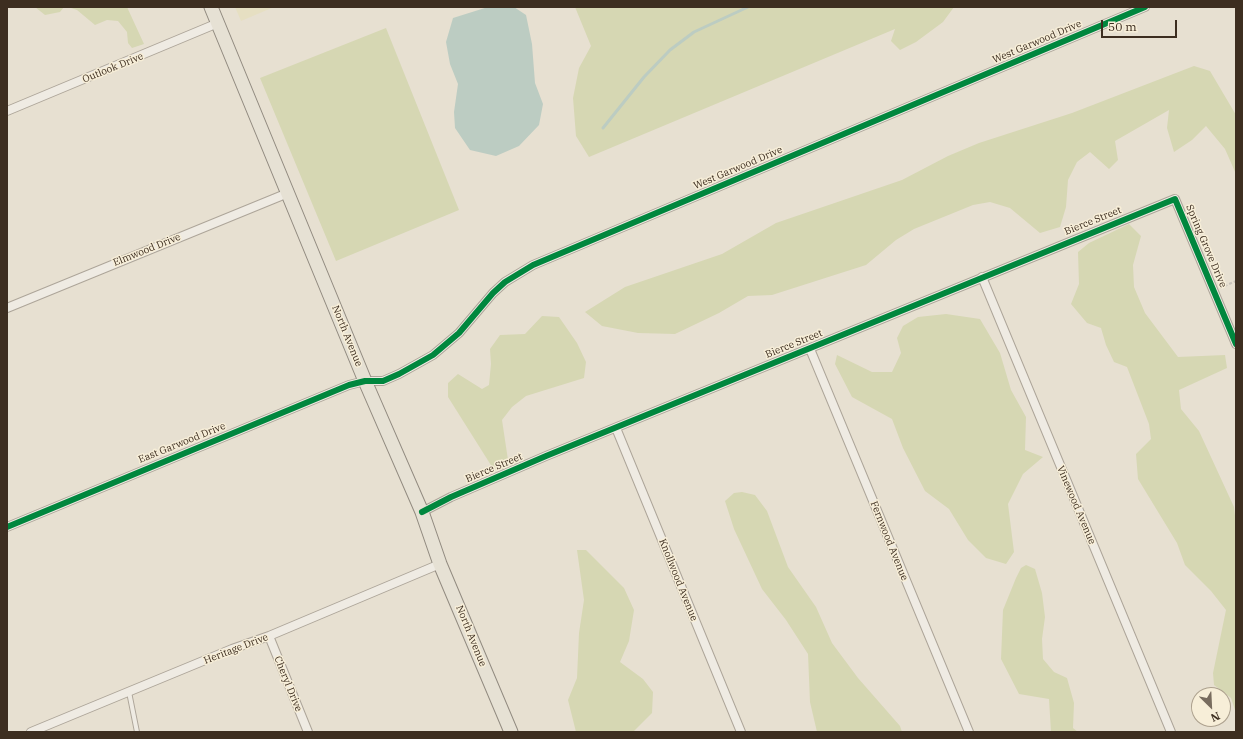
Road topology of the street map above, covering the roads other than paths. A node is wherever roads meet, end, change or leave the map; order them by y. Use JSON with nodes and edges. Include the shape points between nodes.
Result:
{"nodes":[{"id":1,"x":211,"y":7,"type":"edge"},
{"id":2,"x":1145,"y":7,"type":"edge"},
{"id":3,"x":218,"y":23,"type":"junction"},
{"id":4,"x":7,"y":111,"type":"edge"},
{"id":5,"x":288,"y":193,"type":"junction"},
{"id":6,"x":1175,"y":199,"type":"joint"},
{"id":7,"x":982,"y":278,"type":"junction"},
{"id":8,"x":7,"y":308,"type":"edge"},
{"id":9,"x":1236,"y":344,"type":"edge"},
{"id":10,"x":810,"y":349,"type":"junction"},
{"id":11,"x":365,"y":382,"type":"junction"},
{"id":12,"x":616,"y":428,"type":"junction"},
{"id":13,"x":422,"y":512,"type":"junction"},
{"id":14,"x":7,"y":527,"type":"edge"},
{"id":15,"x":440,"y":564,"type":"junction"},
{"id":16,"x":269,"y":636,"type":"junction"},
{"id":17,"x":129,"y":692,"type":"junction"},
{"id":18,"x":31,"y":732,"type":"edge"},
{"id":19,"x":137,"y":732,"type":"edge"},
{"id":20,"x":308,"y":732,"type":"edge"},
{"id":21,"x":511,"y":732,"type":"edge"},
{"id":22,"x":741,"y":732,"type":"edge"},
{"id":23,"x":969,"y":732,"type":"edge"},
{"id":24,"x":1171,"y":732,"type":"edge"}],
"edges":[{"from":1,"to":3,"type":"main road","name":"North Avenue"},
{"from":2,"to":11,"type":"street","name":"West Garwood Drive","via":[[532,265],[505,282],[459,333],[433,354],[383,381]]},
{"from":3,"to":4,"type":"street","name":"Outlook Drive"},
{"from":3,"to":5,"type":"main road","name":"North Avenue"},
{"from":5,"to":8,"type":"street","name":"Elmwood Drive"},
{"from":5,"to":11,"type":"main road","name":"North Avenue"},
{"from":6,"to":7,"type":"street","name":"Bierce Street"},
{"from":6,"to":9,"type":"street","name":"Spring Grove Drive"},
{"from":7,"to":10,"type":"street","name":"Bierce Street"},
{"from":7,"to":24,"type":"street","name":"Vinewood Avenue"},
{"from":10,"to":12,"type":"street","name":"Bierce Street"},
{"from":10,"to":23,"type":"street","name":"Fernwood Avenue"},
{"from":11,"to":13,"type":"main road","name":"North Avenue"},
{"from":11,"to":14,"type":"street","name":"East Garwood Drive","via":[[349,385]]},
{"from":12,"to":13,"type":"street","name":"Bierce Street"},
{"from":12,"to":22,"type":"street","name":"Knollwood Avenue"},
{"from":13,"to":15,"type":"main road","name":"North Avenue"},
{"from":15,"to":16,"type":"street","name":"Heritage Drive"},
{"from":15,"to":21,"type":"main road","name":"North Avenue"},
{"from":16,"to":17,"type":"street","name":"Heritage Drive"},
{"from":16,"to":20,"type":"street","name":"Cheryl Drive"},
{"from":17,"to":18,"type":"street","name":"Heritage Drive"},
{"from":17,"to":19,"type":"lane"}]}
